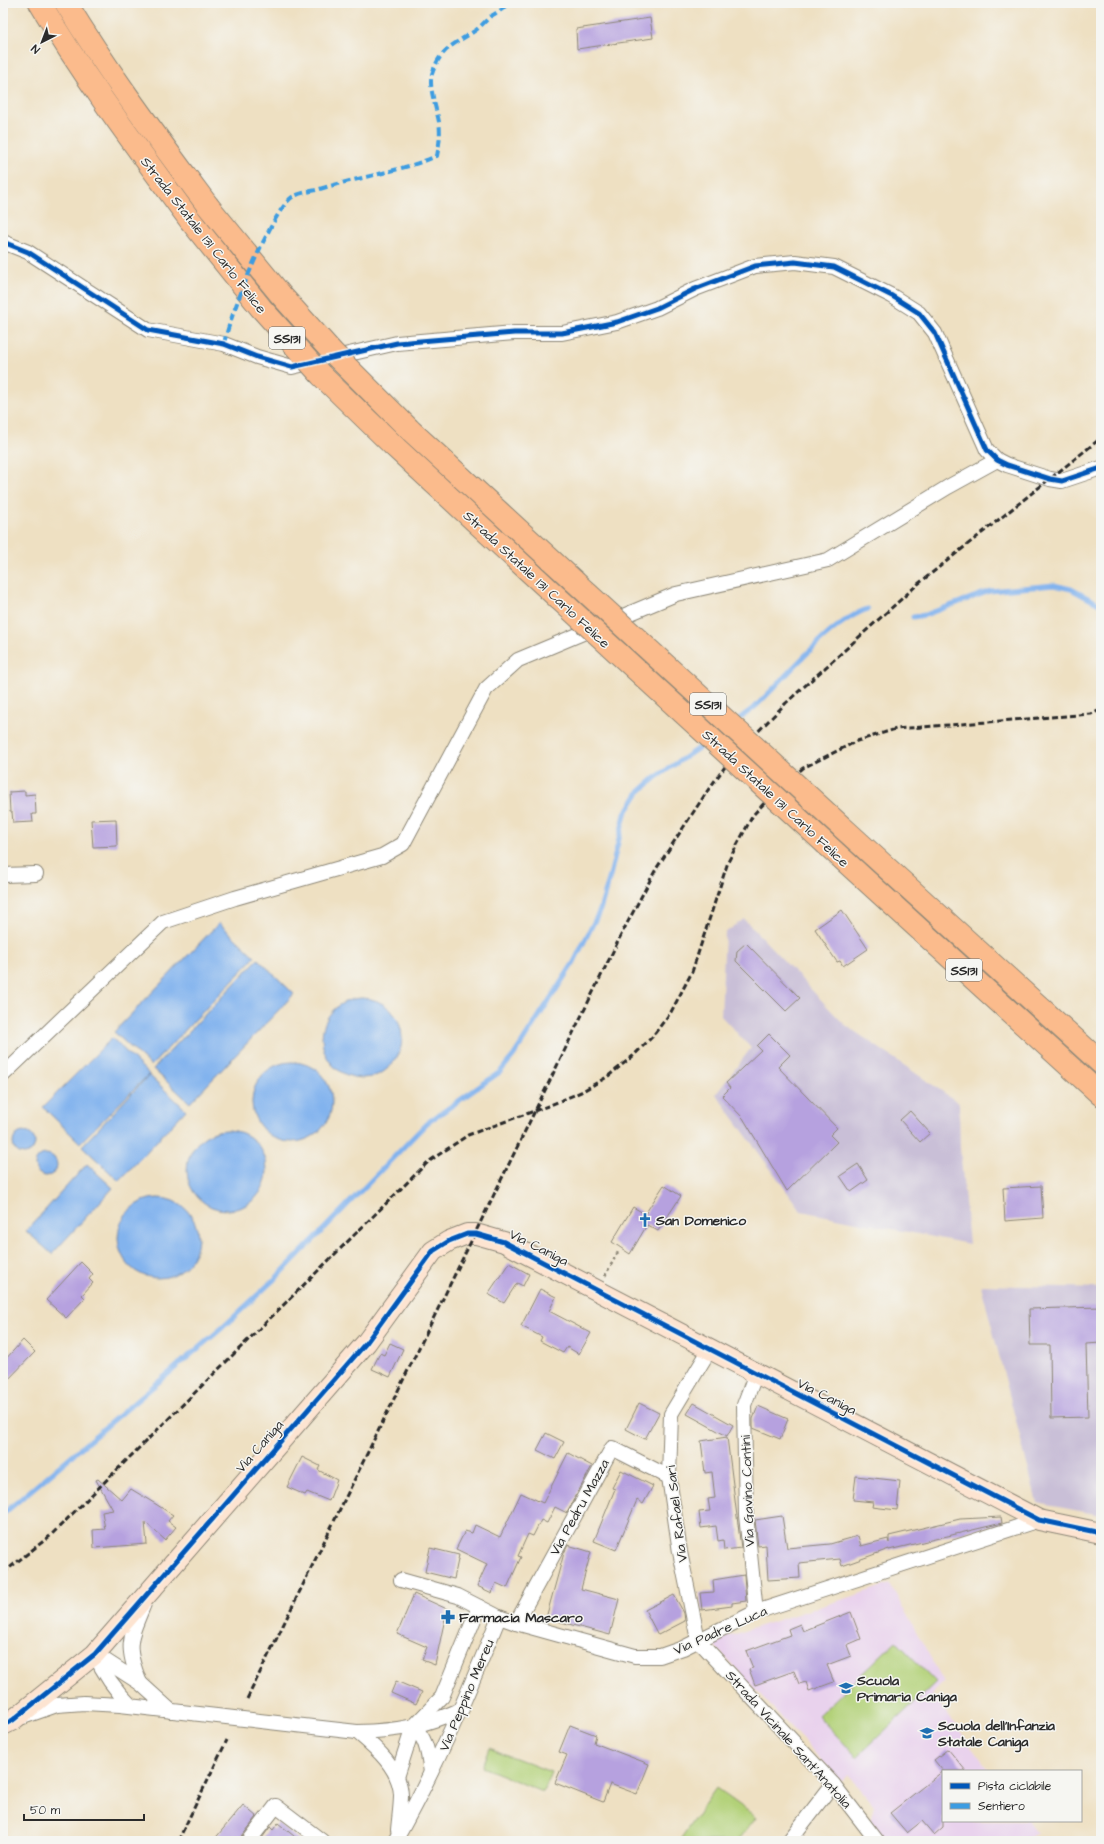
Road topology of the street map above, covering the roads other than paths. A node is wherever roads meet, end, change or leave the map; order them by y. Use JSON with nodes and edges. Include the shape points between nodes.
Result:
{"nodes":[{"id":1,"x":40,"y":3,"type":"edge"},
{"id":2,"x":66,"y":3,"type":"edge"},
{"id":3,"x":3,"y":242,"type":"edge"},
{"id":4,"x":997,"y":460,"type":"junction"},
{"id":5,"x":1101,"y":468,"type":"edge"},
{"id":6,"x":36,"y":874,"type":"dead end"},
{"id":7,"x":3,"y":875,"type":"edge"},
{"id":8,"x":1101,"y":1062,"type":"edge"},
{"id":9,"x":3,"y":1075,"type":"edge"},
{"id":10,"x":1101,"y":1095,"type":"edge"},
{"id":11,"x":710,"y":1349,"type":"junction"},
{"id":12,"x":756,"y":1373,"type":"junction"},
{"id":13,"x":669,"y":1477,"type":"junction"},
{"id":14,"x":1039,"y":1520,"type":"junction"},
{"id":15,"x":1101,"y":1533,"type":"edge"},
{"id":16,"x":401,"y":1580,"type":"dead end"},
{"id":17,"x":152,"y":1586,"type":"junction"},
{"id":18,"x":479,"y":1607,"type":"junction"},
{"id":19,"x":756,"y":1612,"type":"junction"},
{"id":20,"x":499,"y":1617,"type":"junction"},
{"id":21,"x":516,"y":1623,"type":"junction"},
{"id":22,"x":698,"y":1640,"type":"junction"},
{"id":23,"x":94,"y":1654,"type":"junction"},
{"id":24,"x":140,"y":1683,"type":"junction"},
{"id":25,"x":131,"y":1706,"type":"junction"},
{"id":26,"x":462,"y":1709,"type":"junction"},
{"id":27,"x":171,"y":1711,"type":"junction"},
{"id":28,"x":8,"y":1723,"type":"edge"},
{"id":29,"x":412,"y":1727,"type":"junction"},
{"id":30,"x":357,"y":1732,"type":"junction"},
{"id":31,"x":431,"y":1772,"type":"junction"},
{"id":32,"x":398,"y":1777,"type":"junction"},
{"id":33,"x":834,"y":1784,"type":"junction"},
{"id":34,"x":396,"y":1838,"type":"edge"},
{"id":35,"x":249,"y":1841,"type":"edge"},
{"id":36,"x":322,"y":1841,"type":"edge"},
{"id":37,"x":789,"y":1841,"type":"edge"},
{"id":38,"x":877,"y":1841,"type":"edge"}],
"edges":[{"from":1,"to":10,"type":"highway","name":"Strada Statale 131 Carlo Felice","number":"SS131","bridge":true,"via":[[70,53],[128,137],[190,220],[266,314],[321,375],[558,598]]},
{"from":2,"to":8,"type":"highway","name":"Strada Statale 131 Carlo Felice","number":"SS131","bridge":true,"via":[[89,42],[208,206],[281,295],[333,353],[410,429],[574,581]]},
{"from":3,"to":4,"type":"street","via":[[28,252],[148,330],[224,344],[292,368],[397,343],[514,333],[562,333],[617,322],[657,308],[695,289],[755,266],[795,262],[834,267],[892,296],[919,313],[935,333],[987,450]]},
{"from":4,"to":5,"type":"street","via":[[1042,477],[1062,481]]},
{"from":4,"to":9,"type":"street","via":[[828,560],[676,594],[518,660],[486,689],[403,844],[382,856],[235,898],[163,922]]},
{"from":6,"to":7,"type":"street"},
{"from":11,"to":12,"type":"street","name":"Via Caniga"},
{"from":11,"to":13,"type":"street","name":"Via Rafael Sari","via":[[671,1414]]},
{"from":11,"to":17,"type":"street","name":"Via Caniga","via":[[504,1242],[476,1234],[449,1240],[433,1251],[366,1343]]},
{"from":12,"to":14,"type":"street","name":"Via Caniga"},
{"from":12,"to":19,"type":"street","name":"Via Gavino Contini","via":[[744,1405],[746,1515]]},
{"from":13,"to":21,"type":"street","name":"Via Pedru Mazza","via":[[612,1448]]},
{"from":13,"to":22,"type":"street","name":"Via Rafael Sari","via":[[680,1552]]},
{"from":14,"to":15,"type":"street","name":"Via Caniga"},
{"from":14,"to":19,"type":"street","name":"Via Padre Luca"},
{"from":16,"to":18,"type":"street","name":"Via Padre Luca","via":[[458,1596]]},
{"from":17,"to":23,"type":"street","name":"Via Caniga"},
{"from":17,"to":24,"type":"street","via":[[131,1635],[131,1660]]},
{"from":18,"to":20,"type":"street","name":"Via Padre Luca"},
{"from":18,"to":29,"type":"street","via":[[442,1697]]},
{"from":19,"to":22,"type":"street","name":"Via Padre Luca"},
{"from":20,"to":21,"type":"street","name":"Via Padre Luca"},
{"from":20,"to":26,"type":"street","name":"Via Peppino Mereu"},
{"from":21,"to":22,"type":"street","name":"Via Padre Luca","via":[[635,1656],[660,1656]]},
{"from":22,"to":33,"type":"street","name":"Strada Vicinale Sant'Anatolia"},
{"from":23,"to":24,"type":"street"},
{"from":23,"to":25,"type":"street","via":[[114,1689]]},
{"from":23,"to":28,"type":"street","name":"Via Caniga"},
{"from":24,"to":27,"type":"street"},
{"from":25,"to":27,"type":"street"},
{"from":25,"to":28,"type":"street","via":[[84,1703],[57,1706]]},
{"from":26,"to":29,"type":"street","via":[[434,1722]]},
{"from":26,"to":31,"type":"street","name":"Via Peppino Mereu"},
{"from":27,"to":30,"type":"street"},
{"from":29,"to":30,"type":"street"},
{"from":29,"to":31,"type":"street","name":"Via Peppino Mereu","via":[[422,1734],[428,1750]]},
{"from":29,"to":32,"type":"street","name":"Via Peppino Mereu"},
{"from":30,"to":32,"type":"street","name":"Via Peppino Mereu","via":[[383,1756]]},
{"from":31,"to":34,"type":"street","name":"Via Peppino Mereu"},
{"from":32,"to":34,"type":"street","name":"Via Peppino Mereu","via":[[401,1794]]},
{"from":33,"to":37,"type":"street"},
{"from":33,"to":38,"type":"street","name":"Strada Vicinale Sant'Anatolia"},
{"from":35,"to":36,"type":"street","via":[[276,1806]]}]}
